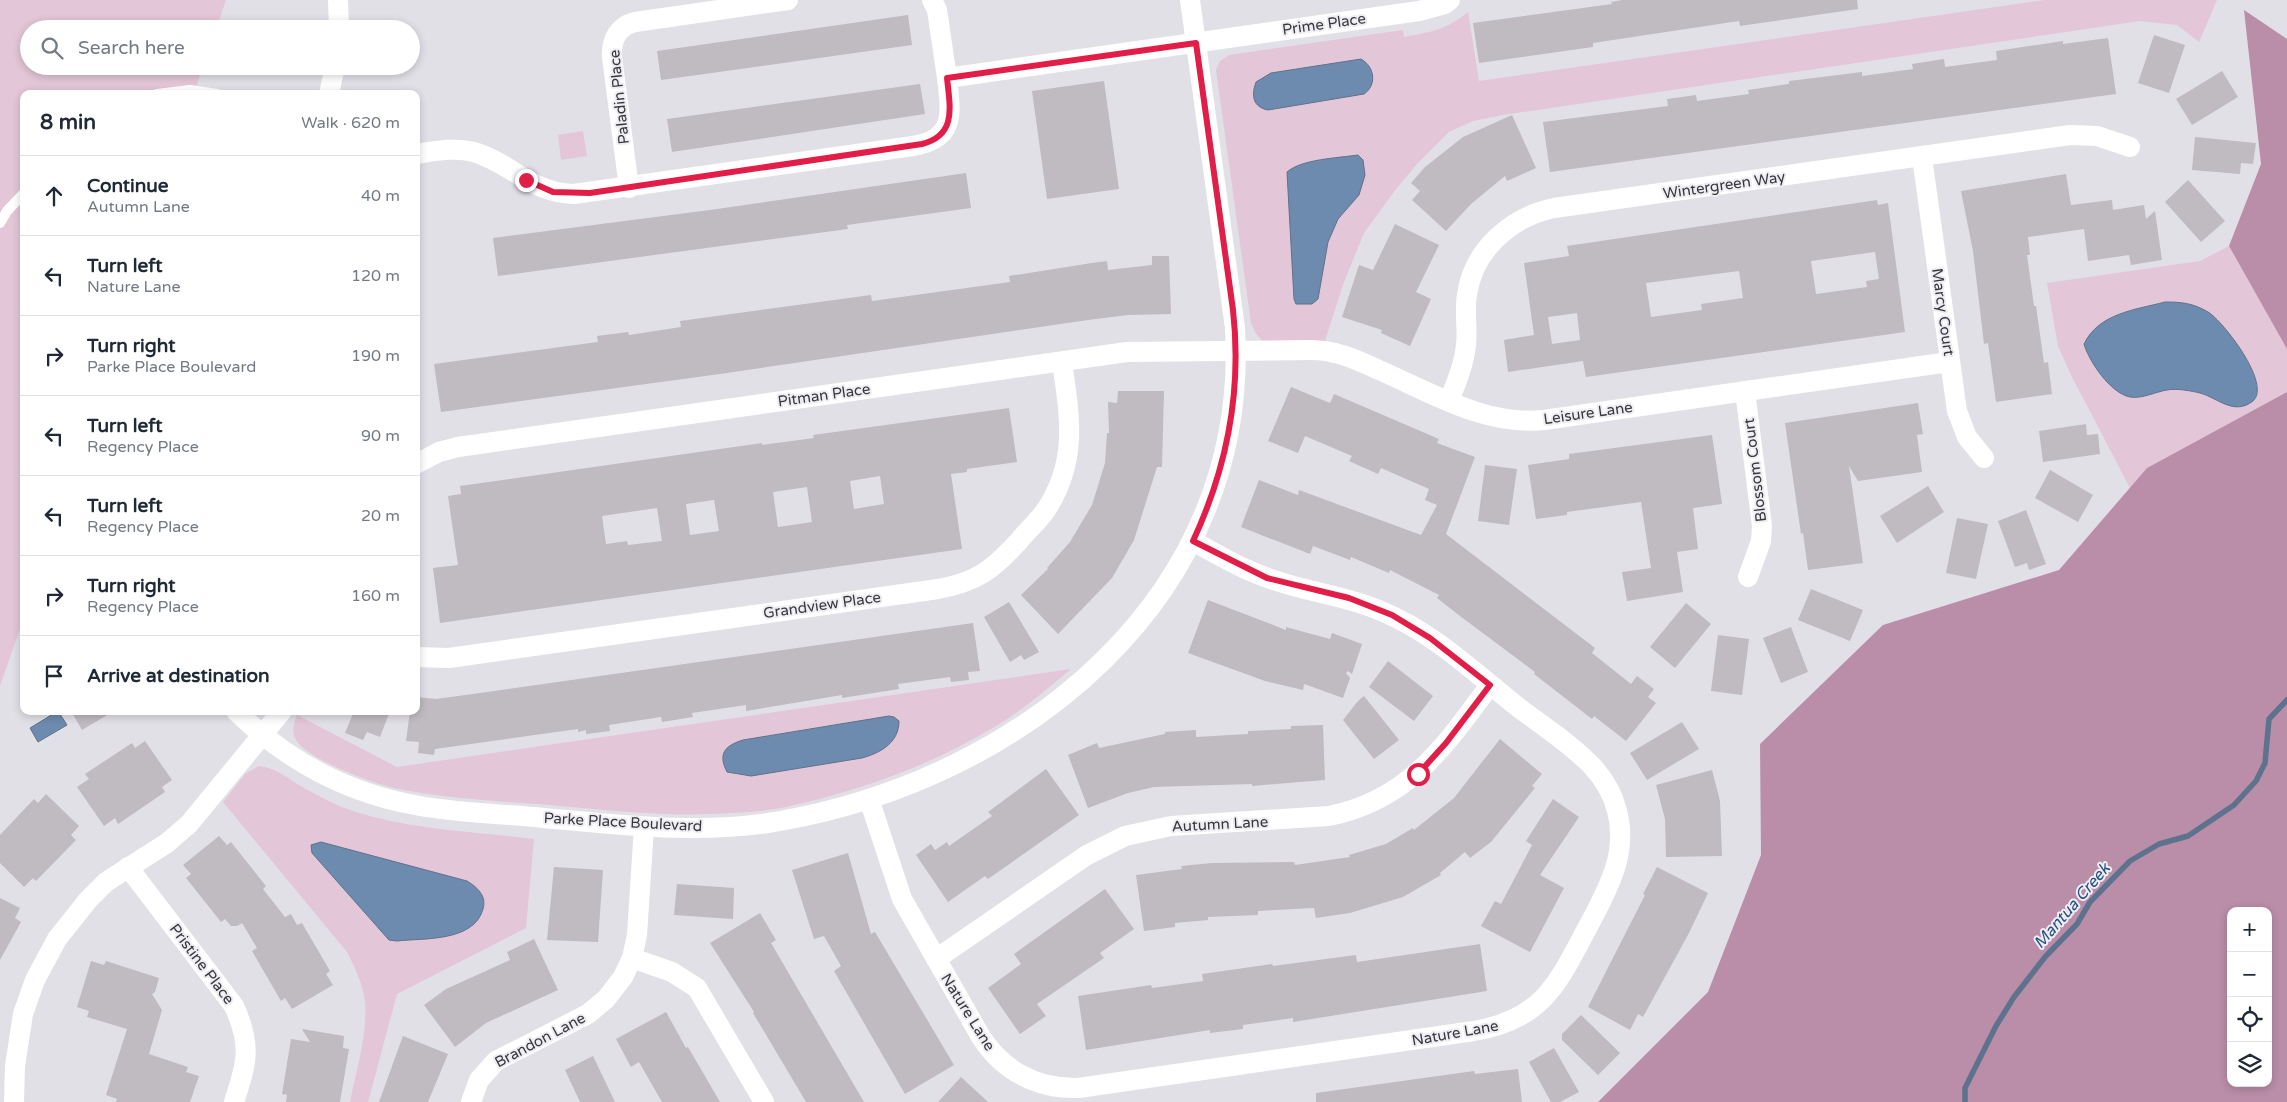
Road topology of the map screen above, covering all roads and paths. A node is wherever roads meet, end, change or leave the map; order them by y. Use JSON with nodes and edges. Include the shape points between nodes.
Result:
{"nodes":[{"id":1,"x":338,"y":0,"type":"edge"},
{"id":2,"x":788,"y":0,"type":"edge"},
{"id":3,"x":932,"y":0,"type":"edge"},
{"id":4,"x":1190,"y":0,"type":"edge"},
{"id":5,"x":1450,"y":0,"type":"edge"},
{"id":6,"x":339,"y":20,"type":"edge"},
{"id":7,"x":1196,"y":43,"type":"junction"},
{"id":8,"x":333,"y":75,"type":"edge"},
{"id":9,"x":947,"y":78,"type":"junction"},
{"id":10,"x":330,"y":90,"type":"edge"},
{"id":11,"x":2130,"y":147,"type":"dead end"},
{"id":12,"x":420,"y":154,"type":"edge"},
{"id":13,"x":1922,"y":157,"type":"junction"},
{"id":14,"x":629,"y":188,"type":"junction"},
{"id":15,"x":20,"y":197,"type":"edge"},
{"id":16,"x":0,"y":223,"type":"edge"},
{"id":17,"x":1237,"y":351,"type":"junction"},
{"id":18,"x":1062,"y":362,"type":"junction"},
{"id":19,"x":1950,"y":362,"type":"junction"},
{"id":20,"x":1745,"y":391,"type":"junction"},
{"id":21,"x":1449,"y":400,"type":"junction"},
{"id":22,"x":1984,"y":458,"type":"dead end"},
{"id":23,"x":420,"y":462,"type":"edge"},
{"id":24,"x":1193,"y":541,"type":"junction"},
{"id":25,"x":1748,"y":577,"type":"dead end"},
{"id":26,"x":420,"y":657,"type":"edge"},
{"id":27,"x":1490,"y":685,"type":"junction"},
{"id":28,"x":240,"y":715,"type":"edge"},
{"id":29,"x":279,"y":715,"type":"edge"},
{"id":30,"x":262,"y":736,"type":"junction"},
{"id":31,"x":869,"y":799,"type":"junction"},
{"id":32,"x":644,"y":827,"type":"junction"},
{"id":33,"x":128,"y":867,"type":"junction"},
{"id":34,"x":632,"y":958,"type":"junction"},
{"id":35,"x":936,"y":959,"type":"junction"},
{"id":36,"x":14,"y":1102,"type":"edge"},
{"id":37,"x":234,"y":1102,"type":"edge"},
{"id":38,"x":471,"y":1102,"type":"edge"},
{"id":39,"x":764,"y":1102,"type":"edge"}],
"edges":[{"from":1,"to":6,"type":"street"},
{"from":2,"to":14,"type":"street","name":"Paladin Place","via":[[635,22],[619,31],[612,56]]},
{"from":3,"to":9,"type":"street","via":[[937,10]]},
{"from":4,"to":7,"type":"street","name":"Parke Place Boulevard"},
{"from":5,"to":7,"type":"street","name":"Prime Place","via":[[1419,11]]},
{"from":7,"to":9,"type":"street","name":"Prime Place"},
{"from":7,"to":17,"type":"street","name":"Parke Place Boulevard"},
{"from":8,"to":10,"type":"street"},
{"from":9,"to":14,"type":"street","via":[[948,121],[942,135],[929,142]]},
{"from":11,"to":13,"type":"street","name":"Wintergreen Way","via":[[2098,136],[2080,135]]},
{"from":12,"to":14,"type":"street","via":[[453,150],[475,152],[535,185],[563,194]]},
{"from":13,"to":19,"type":"street","name":"Marcy Court"},
{"from":13,"to":21,"type":"street","name":"Wintergreen Way","via":[[1554,208],[1526,216],[1491,243],[1471,277],[1466,297],[1465,353]]},
{"from":15,"to":16,"type":"lane"},
{"from":17,"to":18,"type":"street","name":"Pitman Place","via":[[1138,351]]},
{"from":17,"to":21,"type":"street","name":"Leisure Lane","via":[[1334,352]]},
{"from":17,"to":24,"type":"street","name":"Parke Place Boulevard","via":[[1227,442],[1211,498]]},
{"from":18,"to":23,"type":"street","name":"Pitman Place","via":[[458,447]]},
{"from":18,"to":26,"type":"street","name":"Grandview Place","via":[[1070,436],[1062,479],[1039,518],[1000,561],[976,579],[938,589],[811,607],[448,658]]},
{"from":19,"to":20,"type":"street","name":"Leisure Lane"},
{"from":19,"to":22,"type":"street","name":"Marcy Court","via":[[1959,420],[1967,437]]},
{"from":20,"to":21,"type":"street","name":"Leisure Lane","via":[[1528,421],[1491,417]]},
{"from":20,"to":25,"type":"street","name":"Blossom Court","via":[[1762,526],[1761,541]]},
{"from":24,"to":27,"type":"street","name":"Nature Lane","via":[[1267,578],[1344,597],[1392,615],[1426,635]]},
{"from":24,"to":31,"type":"street","name":"Parke Place Boulevard","via":[[1177,571],[1147,613],[1114,651],[1067,692],[1021,726],[973,755],[922,780]]},
{"from":27,"to":35,"type":"street","name":"Autumn Lane","via":[[1427,765],[1380,799],[1329,816],[1171,826],[1125,836],[1081,859]]},
{"from":27,"to":35,"type":"street","name":"Nature Lane","via":[[1593,767],[1615,803],[1620,833],[1612,880],[1563,973],[1541,1002],[1516,1020],[1490,1029],[1060,1088],[1027,1079],[1000,1061],[981,1037]]},
{"from":28,"to":30,"type":"street","name":"Parke Place Boulevard"},
{"from":29,"to":30,"type":"street"},
{"from":30,"to":32,"type":"street","name":"Parke Place Boulevard","via":[[321,774],[399,802],[441,809]]},
{"from":30,"to":33,"type":"street","via":[[182,831]]},
{"from":31,"to":32,"type":"street","name":"Parke Place Boulevard","via":[[826,812],[765,823],[715,828]]},
{"from":31,"to":35,"type":"street","name":"Nature Lane","via":[[897,887]]},
{"from":32,"to":34,"type":"street","name":"Brandon Lane","via":[[638,925]]},
{"from":33,"to":36,"type":"street","via":[[88,900],[57,939],[42,966],[26,1002],[20,1027]]},
{"from":33,"to":37,"type":"street","name":"Pristine Place","via":[[228,995],[237,1012],[246,1056]]},
{"from":34,"to":38,"type":"street","name":"Brandon Lane","via":[[618,985],[588,1014],[490,1066],[479,1080]]},
{"from":34,"to":39,"type":"street","via":[[672,972],[697,988]]}]}
